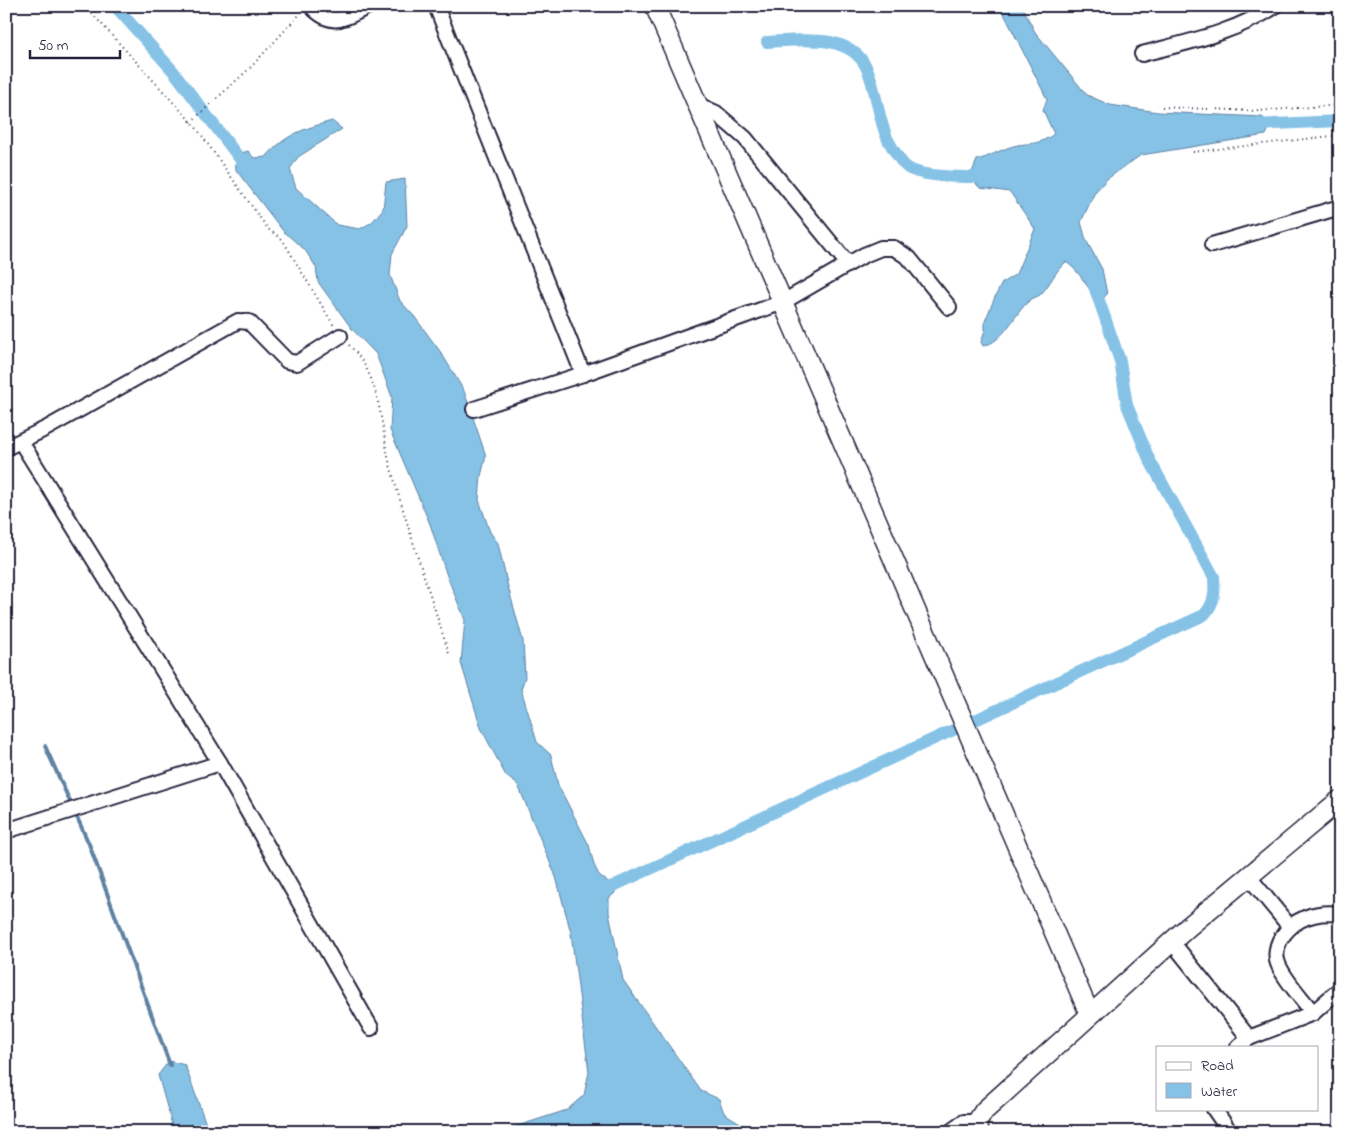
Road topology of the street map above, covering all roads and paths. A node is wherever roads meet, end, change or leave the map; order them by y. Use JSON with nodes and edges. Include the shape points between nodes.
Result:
{"nodes":[{"id":1,"x":84,"y":6,"type":"edge"},
{"id":2,"x":369,"y":6,"type":"edge"},
{"id":3,"x":436,"y":6,"type":"edge"},
{"id":4,"x":655,"y":6,"type":"edge"},
{"id":5,"x":1275,"y":6,"type":"edge"},
{"id":6,"x":306,"y":10,"type":"edge"},
{"id":7,"x":1142,"y":54,"type":"dead end"},
{"id":8,"x":698,"y":105,"type":"junction"},
{"id":9,"x":1340,"y":105,"type":"edge"},
{"id":10,"x":1162,"y":107,"type":"dead end"},
{"id":11,"x":191,"y":121,"type":"junction"},
{"id":12,"x":1340,"y":135,"type":"edge"},
{"id":13,"x":1193,"y":152,"type":"dead end"},
{"id":14,"x":1340,"y":207,"type":"edge"},
{"id":15,"x":1212,"y":245,"type":"dead end"},
{"id":16,"x":848,"y":264,"type":"junction"},
{"id":17,"x":783,"y":302,"type":"junction"},
{"id":18,"x":949,"y":307,"type":"dead end"},
{"id":19,"x":340,"y":336,"type":"junction"},
{"id":20,"x":583,"y":374,"type":"junction"},
{"id":21,"x":474,"y":409,"type":"dead end"},
{"id":22,"x":21,"y":442,"type":"junction"},
{"id":23,"x":6,"y":448,"type":"edge"},
{"id":24,"x":450,"y":654,"type":"dead end"},
{"id":25,"x":220,"y":762,"type":"junction"},
{"id":26,"x":1340,"y":800,"type":"edge"},
{"id":27,"x":6,"y":831,"type":"edge"},
{"id":28,"x":1249,"y":877,"type":"junction"},
{"id":29,"x":1340,"y":914,"type":"edge"},
{"id":30,"x":1290,"y":927,"type":"junction"},
{"id":31,"x":1172,"y":942,"type":"junction"},
{"id":32,"x":1340,"y":989,"type":"edge"},
{"id":33,"x":1313,"y":1013,"type":"junction"},
{"id":34,"x":1090,"y":1015,"type":"junction"},
{"id":35,"x":371,"y":1028,"type":"dead end"},
{"id":36,"x":1243,"y":1042,"type":"edge"},
{"id":37,"x":1215,"y":1110,"type":"edge"},
{"id":38,"x":978,"y":1127,"type":"edge"},
{"id":39,"x":950,"y":1132,"type":"edge"},
{"id":40,"x":1230,"y":1132,"type":"edge"}],
"edges":[{"from":1,"to":11,"type":"path"},
{"from":2,"to":6,"type":"street","via":[[335,21]]},
{"from":3,"to":20,"type":"street"},
{"from":4,"to":8,"type":"street"},
{"from":5,"to":7,"type":"street","via":[[1259,17],[1216,35]]},
{"from":6,"to":11,"type":"path","via":[[250,68]]},
{"from":8,"to":16,"type":"street","via":[[716,113],[745,138]]},
{"from":8,"to":17,"type":"street"},
{"from":9,"to":10,"type":"path","via":[[1257,111]]},
{"from":11,"to":19,"type":"path","via":[[268,229],[282,239]]},
{"from":12,"to":13,"type":"path"},
{"from":14,"to":15,"type":"street"},
{"from":16,"to":17,"type":"street"},
{"from":16,"to":18,"type":"street","via":[[881,248],[894,248],[909,258]]},
{"from":17,"to":20,"type":"street"},
{"from":17,"to":34,"type":"street"},
{"from":19,"to":22,"type":"street","via":[[297,363],[286,361],[249,322],[238,321]]},
{"from":19,"to":24,"type":"path","via":[[370,371],[379,401],[391,470]]},
{"from":20,"to":21,"type":"street"},
{"from":22,"to":23,"type":"street"},
{"from":22,"to":25,"type":"street"},
{"from":25,"to":27,"type":"street"},
{"from":25,"to":35,"type":"street"},
{"from":26,"to":28,"type":"street"},
{"from":28,"to":30,"type":"street"},
{"from":28,"to":31,"type":"street"},
{"from":29,"to":30,"type":"street","via":[[1314,914]]},
{"from":30,"to":33,"type":"street","via":[[1278,945],[1278,966]]},
{"from":31,"to":34,"type":"street"},
{"from":31,"to":36,"type":"street"},
{"from":32,"to":33,"type":"street"},
{"from":33,"to":36,"type":"street"},
{"from":34,"to":38,"type":"street","via":[[984,1111]]},
{"from":37,"to":40,"type":"street"},
{"from":38,"to":39,"type":"street","via":[[964,1122]]}]}
